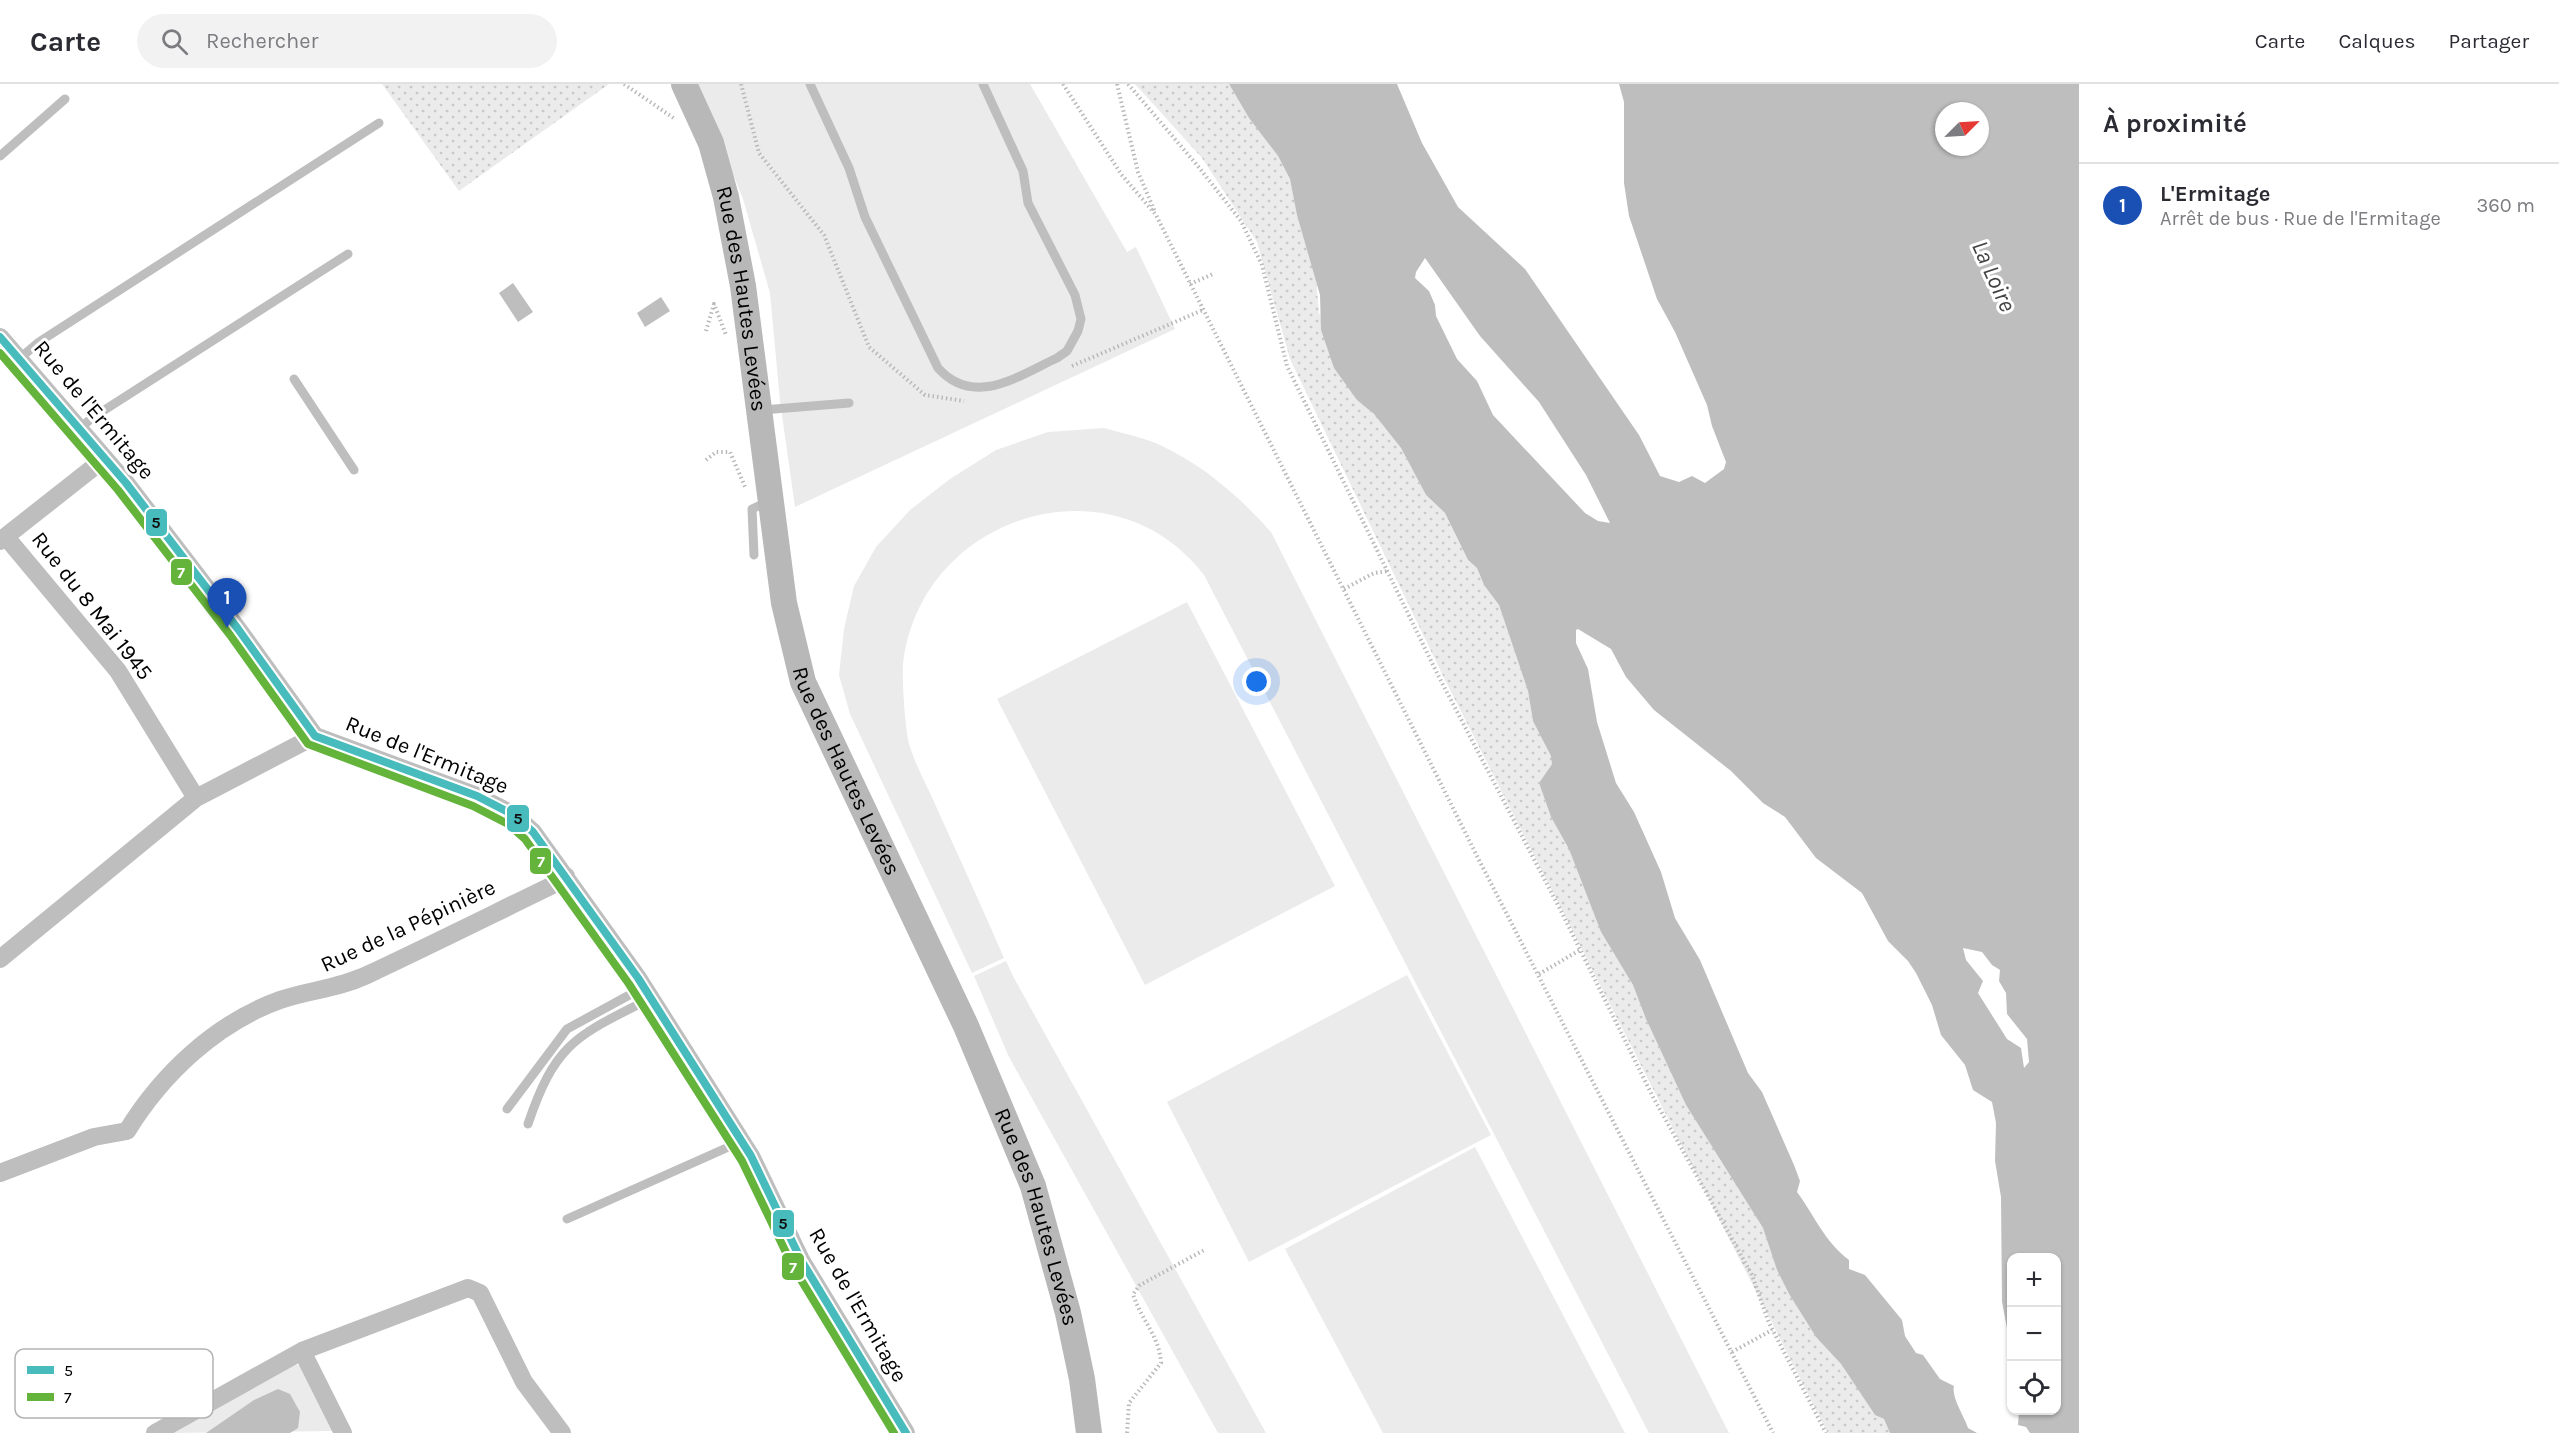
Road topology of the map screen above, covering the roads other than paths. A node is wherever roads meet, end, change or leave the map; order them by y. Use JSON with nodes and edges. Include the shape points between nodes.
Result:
{"nodes":[{"id":1,"x":684,"y":84,"type":"edge"},
{"id":2,"x":810,"y":84,"type":"edge"},
{"id":3,"x":982,"y":84,"type":"edge"},
{"id":4,"x":65,"y":99,"type":"dead end"},
{"id":5,"x":380,"y":123,"type":"dead end"},
{"id":6,"x":0,"y":156,"type":"edge"},
{"id":7,"x":348,"y":254,"type":"dead end"},
{"id":8,"x":0,"y":337,"type":"edge"},
{"id":9,"x":19,"y":359,"type":"junction"},
{"id":10,"x":294,"y":379,"type":"dead end"},
{"id":11,"x":849,"y":403,"type":"dead end"},
{"id":12,"x":760,"y":410,"type":"junction"},
{"id":13,"x":79,"y":429,"type":"junction"},
{"id":14,"x":104,"y":459,"type":"junction"},
{"id":15,"x":354,"y":470,"type":"dead end"},
{"id":16,"x":762,"y":504,"type":"junction"},
{"id":17,"x":3,"y":539,"type":"edge"},
{"id":18,"x":754,"y":555,"type":"dead end"},
{"id":19,"x":315,"y":736,"type":"junction"},
{"id":20,"x":196,"y":798,"type":"junction"},
{"id":21,"x":566,"y":876,"type":"junction"},
{"id":22,"x":0,"y":959,"type":"edge"},
{"id":23,"x":648,"y":993,"type":"junction"},
{"id":24,"x":507,"y":1109,"type":"dead end"},
{"id":25,"x":528,"y":1124,"type":"dead end"},
{"id":26,"x":742,"y":1141,"type":"junction"},
{"id":27,"x":0,"y":1173,"type":"edge"},
{"id":28,"x":567,"y":1219,"type":"dead end"},
{"id":29,"x":302,"y":1351,"type":"junction"},
{"id":30,"x":213,"y":1401,"type":"edge"},
{"id":31,"x":182,"y":1418,"type":"edge"},
{"id":32,"x":155,"y":1433,"type":"edge"},
{"id":33,"x":343,"y":1433,"type":"edge"},
{"id":34,"x":562,"y":1433,"type":"edge"},
{"id":35,"x":906,"y":1433,"type":"edge"},
{"id":36,"x":1089,"y":1433,"type":"edge"}],
"edges":[{"from":1,"to":12,"type":"street","name":"Rue des Hautes Levées","via":[[711,143],[726,196]]},
{"from":2,"to":3,"type":"lane","via":[[849,168],[865,217],[938,368],[946,377],[970,388],[984,389],[1067,351],[1081,319],[1075,295],[1028,203],[1023,171]]},
{"from":4,"to":6,"type":"lane"},
{"from":5,"to":9,"type":"lane","via":[[39,342]]},
{"from":7,"to":13,"type":"lane"},
{"from":8,"to":9,"type":"street","name":"Rue de l'Ermitage"},
{"from":9,"to":13,"type":"street","name":"Rue de l'Ermitage"},
{"from":10,"to":15,"type":"lane"},
{"from":11,"to":12,"type":"lane"},
{"from":12,"to":16,"type":"street","name":"Rue des Hautes Levées"},
{"from":13,"to":14,"type":"street","name":"Rue de l'Ermitage"},
{"from":14,"to":17,"type":"street"},
{"from":14,"to":19,"type":"street","name":"Rue de l'Ermitage","via":[[238,629]]},
{"from":16,"to":18,"type":"lane"},
{"from":16,"to":36,"type":"street","name":"Rue des Hautes Levées","via":[[804,682],[966,1026],[1033,1186],[1070,1324]]},
{"from":17,"to":20,"type":"street","name":"Rue du 8 Mai 1945","via":[[118,671]]},
{"from":19,"to":20,"type":"street"},
{"from":19,"to":21,"type":"street","name":"Rue de l'Ermitage","via":[[477,796],[514,815],[533,832]]},
{"from":20,"to":22,"type":"street"},
{"from":21,"to":23,"type":"street","name":"Rue de l'Ermitage"},
{"from":21,"to":27,"type":"street","name":"Rue de la Pépinière","via":[[359,978],[280,1000],[256,1012],[195,1050],[162,1080],[128,1131],[94,1137]]},
{"from":23,"to":24,"type":"lane","via":[[567,1029]]},
{"from":23,"to":25,"type":"lane","via":[[568,1045],[541,1085]]},
{"from":23,"to":26,"type":"street","name":"Rue de l'Ermitage"},
{"from":26,"to":28,"type":"lane"},
{"from":26,"to":35,"type":"street","name":"Rue de l'Ermitage","via":[[801,1260]]},
{"from":29,"to":30,"type":"street"},
{"from":29,"to":33,"type":"street"},
{"from":29,"to":34,"type":"street","via":[[468,1288],[480,1293],[524,1382]]},
{"from":31,"to":32,"type":"street"}]}
